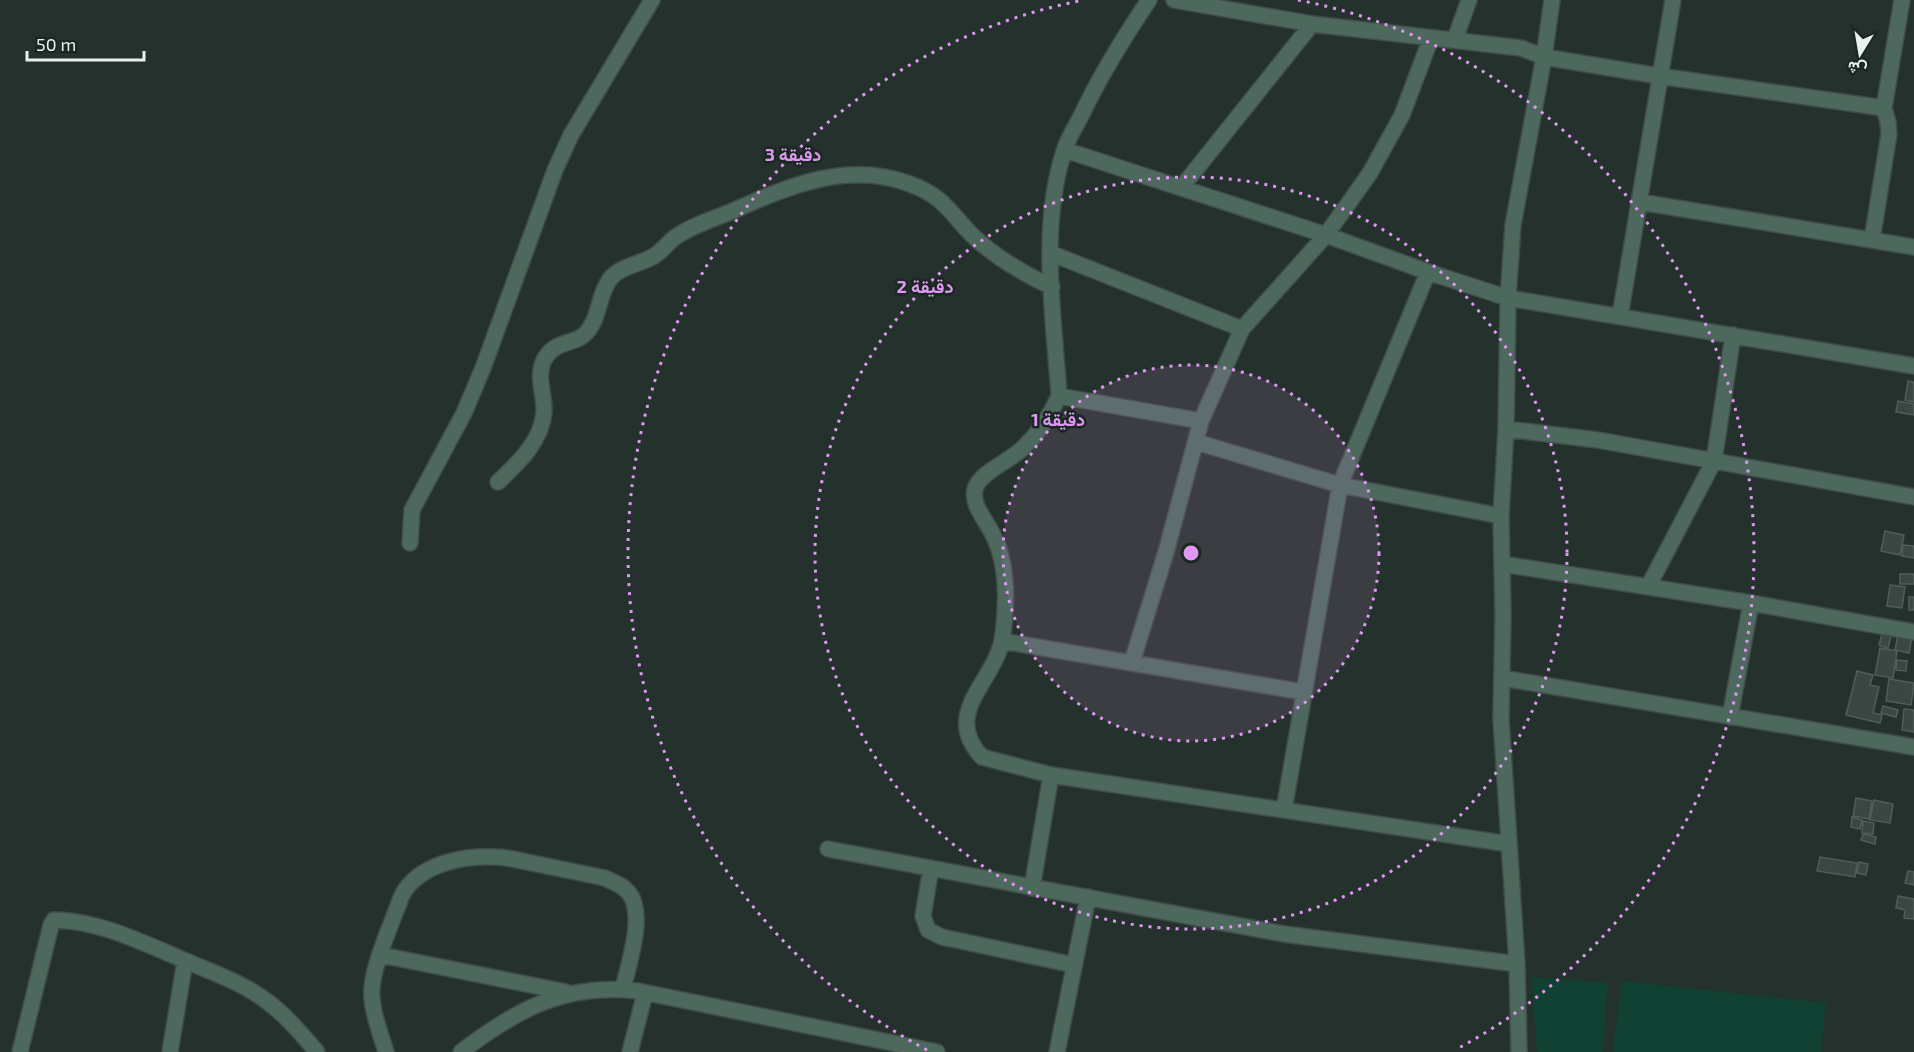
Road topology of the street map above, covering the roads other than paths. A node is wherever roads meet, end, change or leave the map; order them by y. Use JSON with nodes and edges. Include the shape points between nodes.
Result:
{"nodes":[{"id":1,"x":652,"y":0,"type":"edge"},
{"id":2,"x":1149,"y":0,"type":"edge"},
{"id":3,"x":1174,"y":0,"type":"edge"},
{"id":4,"x":1469,"y":0,"type":"edge"},
{"id":5,"x":1552,"y":0,"type":"edge"},
{"id":6,"x":1673,"y":0,"type":"edge"},
{"id":7,"x":1902,"y":0,"type":"edge"},
{"id":8,"x":1312,"y":24,"type":"junction"},
{"id":9,"x":1431,"y":38,"type":"junction"},
{"id":10,"x":1455,"y":39,"type":"junction"},
{"id":11,"x":1545,"y":57,"type":"junction"},
{"id":12,"x":1659,"y":76,"type":"junction"},
{"id":13,"x":1884,"y":108,"type":"junction"},
{"id":14,"x":1065,"y":150,"type":"junction"},
{"id":15,"x":1181,"y":188,"type":"junction"},
{"id":16,"x":1640,"y":202,"type":"junction"},
{"id":17,"x":1326,"y":235,"type":"junction"},
{"id":18,"x":1872,"y":240,"type":"junction"},
{"id":19,"x":1914,"y":247,"type":"edge"},
{"id":20,"x":1050,"y":253,"type":"junction"},
{"id":21,"x":1428,"y":272,"type":"junction"},
{"id":22,"x":1052,"y":287,"type":"junction"},
{"id":23,"x":1508,"y":298,"type":"junction"},
{"id":24,"x":1620,"y":316,"type":"junction"},
{"id":25,"x":1242,"y":328,"type":"junction"},
{"id":26,"x":1733,"y":335,"type":"junction"},
{"id":27,"x":1914,"y":366,"type":"edge"},
{"id":28,"x":1059,"y":396,"type":"junction"},
{"id":29,"x":1201,"y":421,"type":"junction"},
{"id":30,"x":1506,"y":429,"type":"junction"},
{"id":31,"x":1196,"y":442,"type":"junction"},
{"id":32,"x":1714,"y":461,"type":"junction"},
{"id":33,"x":498,"y":482,"type":"dead end"},
{"id":34,"x":1340,"y":485,"type":"junction"},
{"id":35,"x":1914,"y":497,"type":"edge"},
{"id":36,"x":1501,"y":516,"type":"junction"},
{"id":37,"x":410,"y":543,"type":"dead end"},
{"id":38,"x":1502,"y":564,"type":"junction"},
{"id":39,"x":1648,"y":587,"type":"junction"},
{"id":40,"x":1751,"y":603,"type":"junction"},
{"id":41,"x":1914,"y":632,"type":"edge"},
{"id":42,"x":1002,"y":641,"type":"junction"},
{"id":43,"x":1132,"y":662,"type":"junction"},
{"id":44,"x":1502,"y":678,"type":"junction"},
{"id":45,"x":1303,"y":692,"type":"junction"},
{"id":46,"x":1730,"y":717,"type":"junction"},
{"id":47,"x":1914,"y":747,"type":"edge"},
{"id":48,"x":1051,"y":775,"type":"junction"},
{"id":49,"x":1284,"y":810,"type":"junction"},
{"id":50,"x":1509,"y":844,"type":"junction"},
{"id":51,"x":828,"y":849,"type":"dead end"},
{"id":52,"x":931,"y":868,"type":"junction"},
{"id":53,"x":1032,"y":888,"type":"junction"},
{"id":54,"x":1088,"y":897,"type":"junction"},
{"id":55,"x":381,"y":955,"type":"junction"},
{"id":56,"x":185,"y":961,"type":"junction"},
{"id":57,"x":1516,"y":964,"type":"junction"},
{"id":58,"x":1074,"y":965,"type":"junction"},
{"id":59,"x":623,"y":989,"type":"junction"},
{"id":60,"x":569,"y":993,"type":"junction"},
{"id":61,"x":645,"y":993,"type":"junction"},
{"id":62,"x":20,"y":1052,"type":"edge"},
{"id":63,"x":170,"y":1052,"type":"edge"},
{"id":64,"x":316,"y":1052,"type":"edge"},
{"id":65,"x":386,"y":1052,"type":"edge"},
{"id":66,"x":461,"y":1052,"type":"edge"},
{"id":67,"x":630,"y":1052,"type":"edge"},
{"id":68,"x":937,"y":1052,"type":"edge"},
{"id":69,"x":1057,"y":1052,"type":"edge"},
{"id":70,"x":1519,"y":1052,"type":"edge"}],
"edges":[{"from":1,"to":37,"type":"street","via":[[571,135],[555,170],[483,368],[464,413],[412,510]]},
{"from":2,"to":14,"type":"street","via":[[1117,47]]},
{"from":3,"to":8,"type":"street"},
{"from":4,"to":10,"type":"street"},
{"from":5,"to":11,"type":"street"},
{"from":6,"to":12,"type":"street"},
{"from":7,"to":13,"type":"street"},
{"from":8,"to":9,"type":"street"},
{"from":8,"to":15,"type":"street"},
{"from":9,"to":10,"type":"street"},
{"from":9,"to":17,"type":"street","via":[[1402,115],[1370,172]]},
{"from":10,"to":11,"type":"street","via":[[1521,48]]},
{"from":11,"to":12,"type":"street"},
{"from":11,"to":23,"type":"street","via":[[1513,225]]},
{"from":12,"to":13,"type":"street"},
{"from":12,"to":16,"type":"street"},
{"from":13,"to":18,"type":"street","via":[[1889,134]]},
{"from":14,"to":15,"type":"street"},
{"from":14,"to":20,"type":"street","via":[[1057,183]]},
{"from":15,"to":17,"type":"street"},
{"from":16,"to":18,"type":"street"},
{"from":16,"to":24,"type":"street"},
{"from":17,"to":21,"type":"street"},
{"from":17,"to":25,"type":"street"},
{"from":18,"to":19,"type":"street"},
{"from":20,"to":22,"type":"street"},
{"from":20,"to":25,"type":"street"},
{"from":21,"to":23,"type":"street"},
{"from":21,"to":34,"type":"street"},
{"from":22,"to":28,"type":"street"},
{"from":22,"to":33,"type":"street","via":[[1000,260],[949,207],[930,192],[908,183],[873,174],[828,176],[783,189],[674,238],[662,252],[611,278],[586,334],[558,344],[545,359],[540,378],[544,411],[541,428],[523,458]]},
{"from":23,"to":24,"type":"street"},
{"from":23,"to":30,"type":"street"},
{"from":24,"to":26,"type":"street"},
{"from":25,"to":29,"type":"street"},
{"from":26,"to":27,"type":"street"},
{"from":26,"to":32,"type":"street"},
{"from":28,"to":29,"type":"street"},
{"from":28,"to":42,"type":"street","via":[[1051,414],[1022,449],[982,478],[974,496],[1002,559]]},
{"from":29,"to":31,"type":"street"},
{"from":30,"to":32,"type":"street","via":[[1598,440]]},
{"from":30,"to":36,"type":"street"},
{"from":31,"to":34,"type":"street"},
{"from":31,"to":43,"type":"street"},
{"from":32,"to":35,"type":"street"},
{"from":32,"to":39,"type":"street"},
{"from":34,"to":36,"type":"street"},
{"from":34,"to":45,"type":"street"},
{"from":36,"to":38,"type":"street"},
{"from":38,"to":39,"type":"street"},
{"from":38,"to":44,"type":"street"},
{"from":39,"to":40,"type":"street"},
{"from":40,"to":41,"type":"street"},
{"from":40,"to":46,"type":"street"},
{"from":42,"to":43,"type":"street"},
{"from":42,"to":48,"type":"street","via":[[996,662],[972,699],[965,723],[967,732],[978,753],[988,760]]},
{"from":43,"to":45,"type":"street"},
{"from":44,"to":46,"type":"street"},
{"from":44,"to":50,"type":"street"},
{"from":45,"to":49,"type":"street"},
{"from":46,"to":47,"type":"street"},
{"from":48,"to":49,"type":"street"},
{"from":48,"to":53,"type":"street"},
{"from":49,"to":50,"type":"street"},
{"from":50,"to":57,"type":"street"},
{"from":51,"to":52,"type":"street"},
{"from":52,"to":53,"type":"street"},
{"from":52,"to":58,"type":"street","via":[[922,916],[928,930],[942,937]]},
{"from":53,"to":54,"type":"street"},
{"from":54,"to":57,"type":"street","via":[[1284,934]]},
{"from":54,"to":58,"type":"street"},
{"from":55,"to":59,"type":"street","via":[[402,895],[418,874],[454,861],[497,856],[605,878],[629,892],[636,924]]},
{"from":55,"to":60,"type":"street"},
{"from":55,"to":65,"type":"street","via":[[372,998]]},
{"from":56,"to":62,"type":"street","via":[[122,935],[54,920]]},
{"from":56,"to":63,"type":"street"},
{"from":56,"to":64,"type":"street","via":[[224,976],[261,997],[295,1026]]},
{"from":57,"to":70,"type":"street"},
{"from":58,"to":69,"type":"street"},
{"from":59,"to":60,"type":"street"},
{"from":59,"to":61,"type":"street"},
{"from":60,"to":66,"type":"street","via":[[524,1011]]},
{"from":61,"to":67,"type":"street"},
{"from":61,"to":68,"type":"street"}]}
